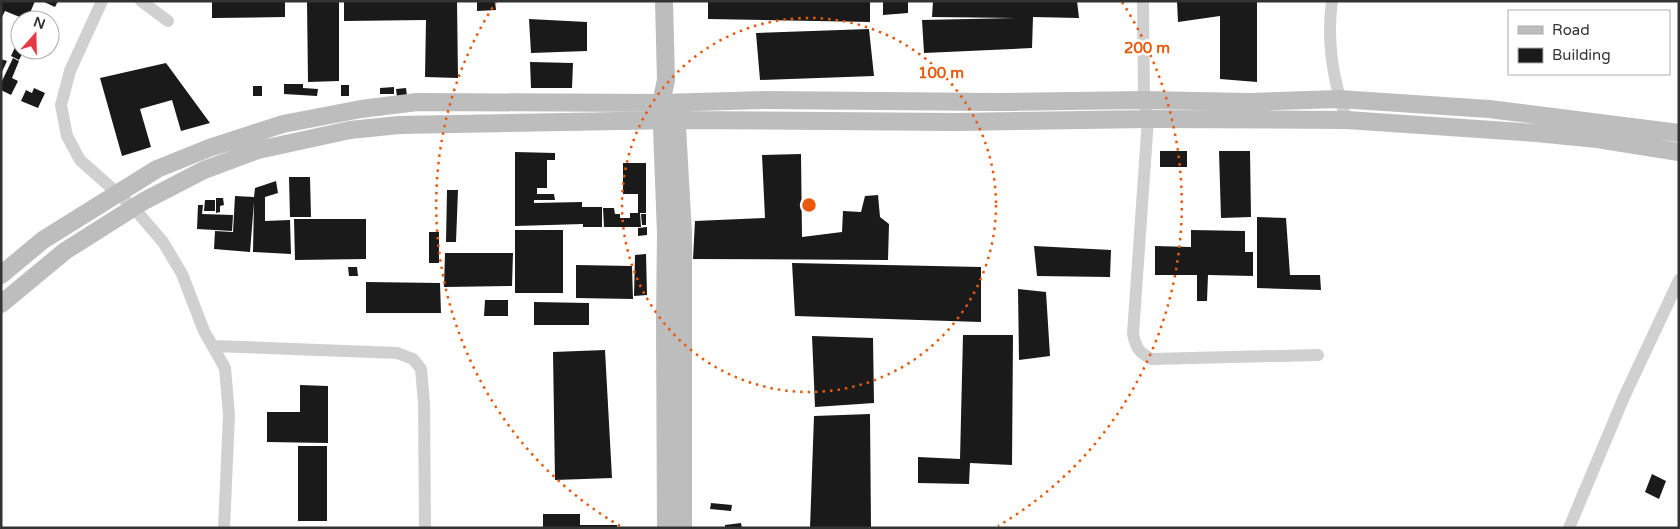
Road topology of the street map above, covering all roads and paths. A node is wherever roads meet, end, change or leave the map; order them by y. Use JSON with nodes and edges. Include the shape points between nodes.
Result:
{"nodes":[{"id":1,"x":102,"y":1,"type":"edge"},
{"id":2,"x":141,"y":1,"type":"edge"},
{"id":3,"x":664,"y":1,"type":"edge"},
{"id":4,"x":1143,"y":1,"type":"edge"},
{"id":5,"x":1332,"y":1,"type":"edge"},
{"id":6,"x":168,"y":21,"type":"dead end"},
{"id":7,"x":1339,"y":99,"type":"junction"},
{"id":8,"x":1144,"y":100,"type":"junction"},
{"id":9,"x":669,"y":111,"type":"junction"},
{"id":10,"x":1148,"y":119,"type":"junction"},
{"id":11,"x":1347,"y":120,"type":"junction"},
{"id":12,"x":1679,"y":133,"type":"edge"},
{"id":13,"x":1679,"y":152,"type":"edge"},
{"id":14,"x":116,"y":193,"type":"junction"},
{"id":15,"x":133,"y":207,"type":"junction"},
{"id":16,"x":1,"y":275,"type":"edge"},
{"id":17,"x":1679,"y":280,"type":"edge"},
{"id":18,"x":1,"y":304,"type":"edge"},
{"id":19,"x":214,"y":346,"type":"junction"},
{"id":20,"x":1318,"y":355,"type":"dead end"},
{"id":21,"x":675,"y":450,"type":"junction"},
{"id":22,"x":224,"y":528,"type":"edge"},
{"id":23,"x":424,"y":528,"type":"edge"},
{"id":24,"x":666,"y":528,"type":"edge"},
{"id":25,"x":683,"y":528,"type":"edge"},
{"id":26,"x":1569,"y":528,"type":"edge"}],
"edges":[{"from":1,"to":14,"type":"street","via":[[70,71],[61,105],[67,136],[80,160]]},
{"from":2,"to":6,"type":"street"},
{"from":3,"to":9,"type":"street"},
{"from":4,"to":8,"type":"street"},
{"from":5,"to":7,"type":"street","via":[[1329,37]]},
{"from":7,"to":8,"type":"street","via":[[1250,102]]},
{"from":7,"to":11,"type":"street"},
{"from":7,"to":12,"type":"street","via":[[1489,109]]},
{"from":8,"to":9,"type":"street","via":[[773,100]]},
{"from":8,"to":10,"type":"street"},
{"from":9,"to":10,"type":"street","via":[[956,122]]},
{"from":9,"to":14,"type":"street","via":[[417,102],[360,109],[283,124],[210,148],[157,169]]},
{"from":9,"to":15,"type":"street","via":[[350,130],[258,150],[204,170]]},
{"from":9,"to":21,"type":"street","via":[[675,233]]},
{"from":10,"to":11,"type":"street"},
{"from":10,"to":20,"type":"street","via":[[1133,334],[1140,354],[1152,359]]},
{"from":11,"to":13,"type":"street","via":[[1536,133]]},
{"from":14,"to":15,"type":"street"},
{"from":14,"to":16,"type":"street","via":[[43,240]]},
{"from":15,"to":18,"type":"street","via":[[65,251]]},
{"from":15,"to":19,"type":"street","via":[[163,242],[182,274],[204,331]]},
{"from":17,"to":26,"type":"street","via":[[1624,397]]},
{"from":19,"to":22,"type":"street","via":[[225,368],[229,406]]},
{"from":19,"to":23,"type":"street","via":[[397,353],[413,359],[421,369],[424,403]]},
{"from":21,"to":24,"type":"street"},
{"from":21,"to":25,"type":"street"}]}
